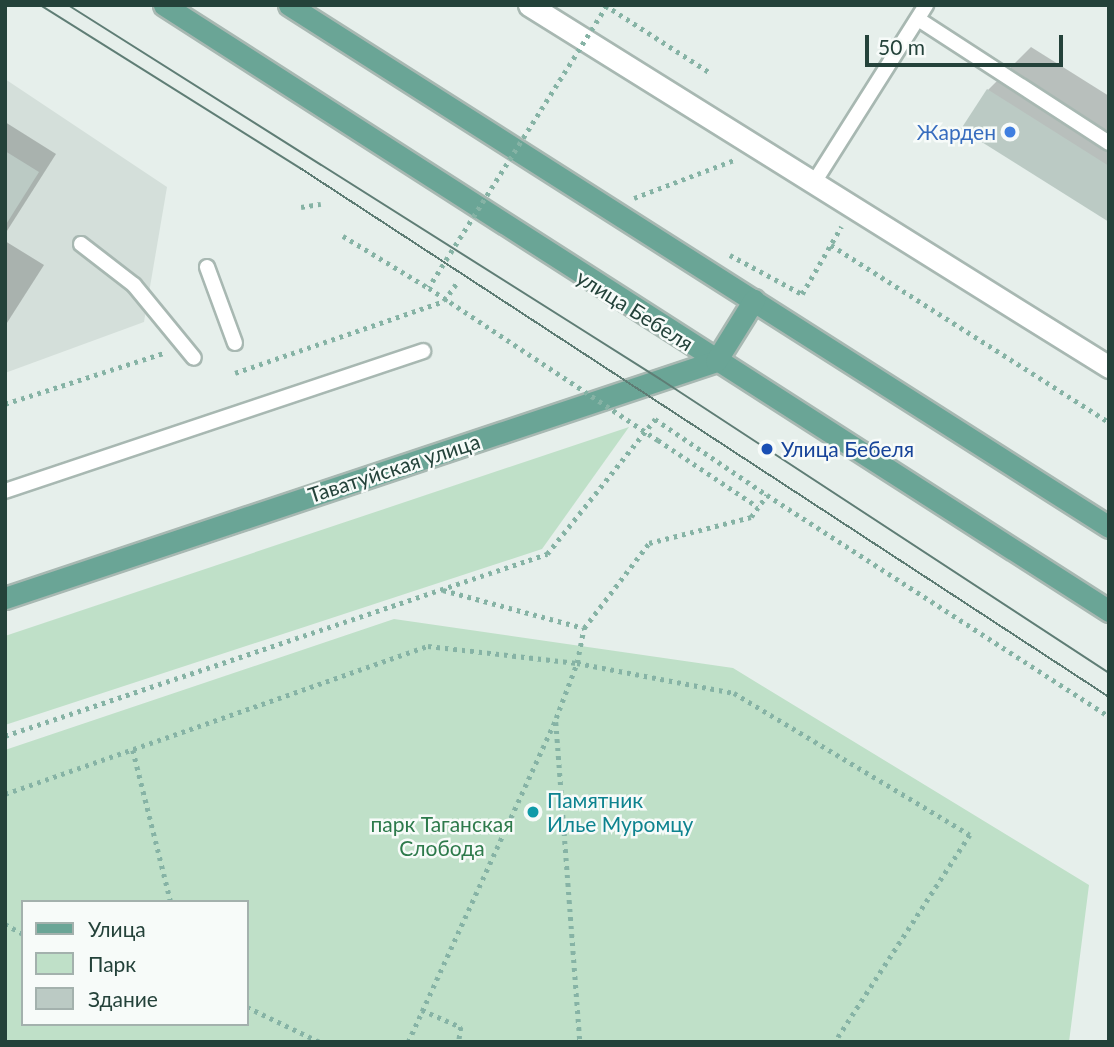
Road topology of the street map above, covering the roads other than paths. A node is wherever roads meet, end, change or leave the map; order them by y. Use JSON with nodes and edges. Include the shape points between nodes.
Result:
{"nodes":[{"id":1,"x":164,"y":5,"type":"edge"},
{"id":2,"x":289,"y":5,"type":"edge"},
{"id":3,"x":529,"y":5,"type":"edge"},
{"id":4,"x":926,"y":5,"type":"edge"},
{"id":5,"x":918,"y":19,"type":"junction"},
{"id":6,"x":1109,"y":143,"type":"edge"},
{"id":7,"x":813,"y":184,"type":"junction"},
{"id":8,"x":81,"y":244,"type":"dead end"},
{"id":9,"x":207,"y":267,"type":"dead end"},
{"id":10,"x":754,"y":300,"type":"junction"},
{"id":11,"x":235,"y":343,"type":"dead end"},
{"id":12,"x":423,"y":351,"type":"dead end"},
{"id":13,"x":189,"y":352,"type":"road end"},
{"id":14,"x":716,"y":361,"type":"junction"},
{"id":15,"x":1109,"y":368,"type":"edge"},
{"id":16,"x":5,"y":491,"type":"edge"},
{"id":17,"x":1109,"y":527,"type":"edge"},
{"id":18,"x":5,"y":598,"type":"edge"},
{"id":19,"x":1109,"y":611,"type":"edge"}],
"edges":[{"from":1,"to":14,"type":"main road","name":"улица Бебеля"},
{"from":2,"to":10,"type":"main road"},
{"from":3,"to":7,"type":"street"},
{"from":4,"to":5,"type":"lane"},
{"from":5,"to":6,"type":"lane"},
{"from":5,"to":7,"type":"lane"},
{"from":7,"to":15,"type":"street"},
{"from":8,"to":13,"type":"lane","via":[[134,285]]},
{"from":9,"to":11,"type":"lane"},
{"from":10,"to":14,"type":"main road"},
{"from":10,"to":17,"type":"main road"},
{"from":12,"to":16,"type":"lane"},
{"from":14,"to":18,"type":"main road","name":"Таватуйская улица"},
{"from":14,"to":19,"type":"main road","name":"улица Бебеля"}]}
